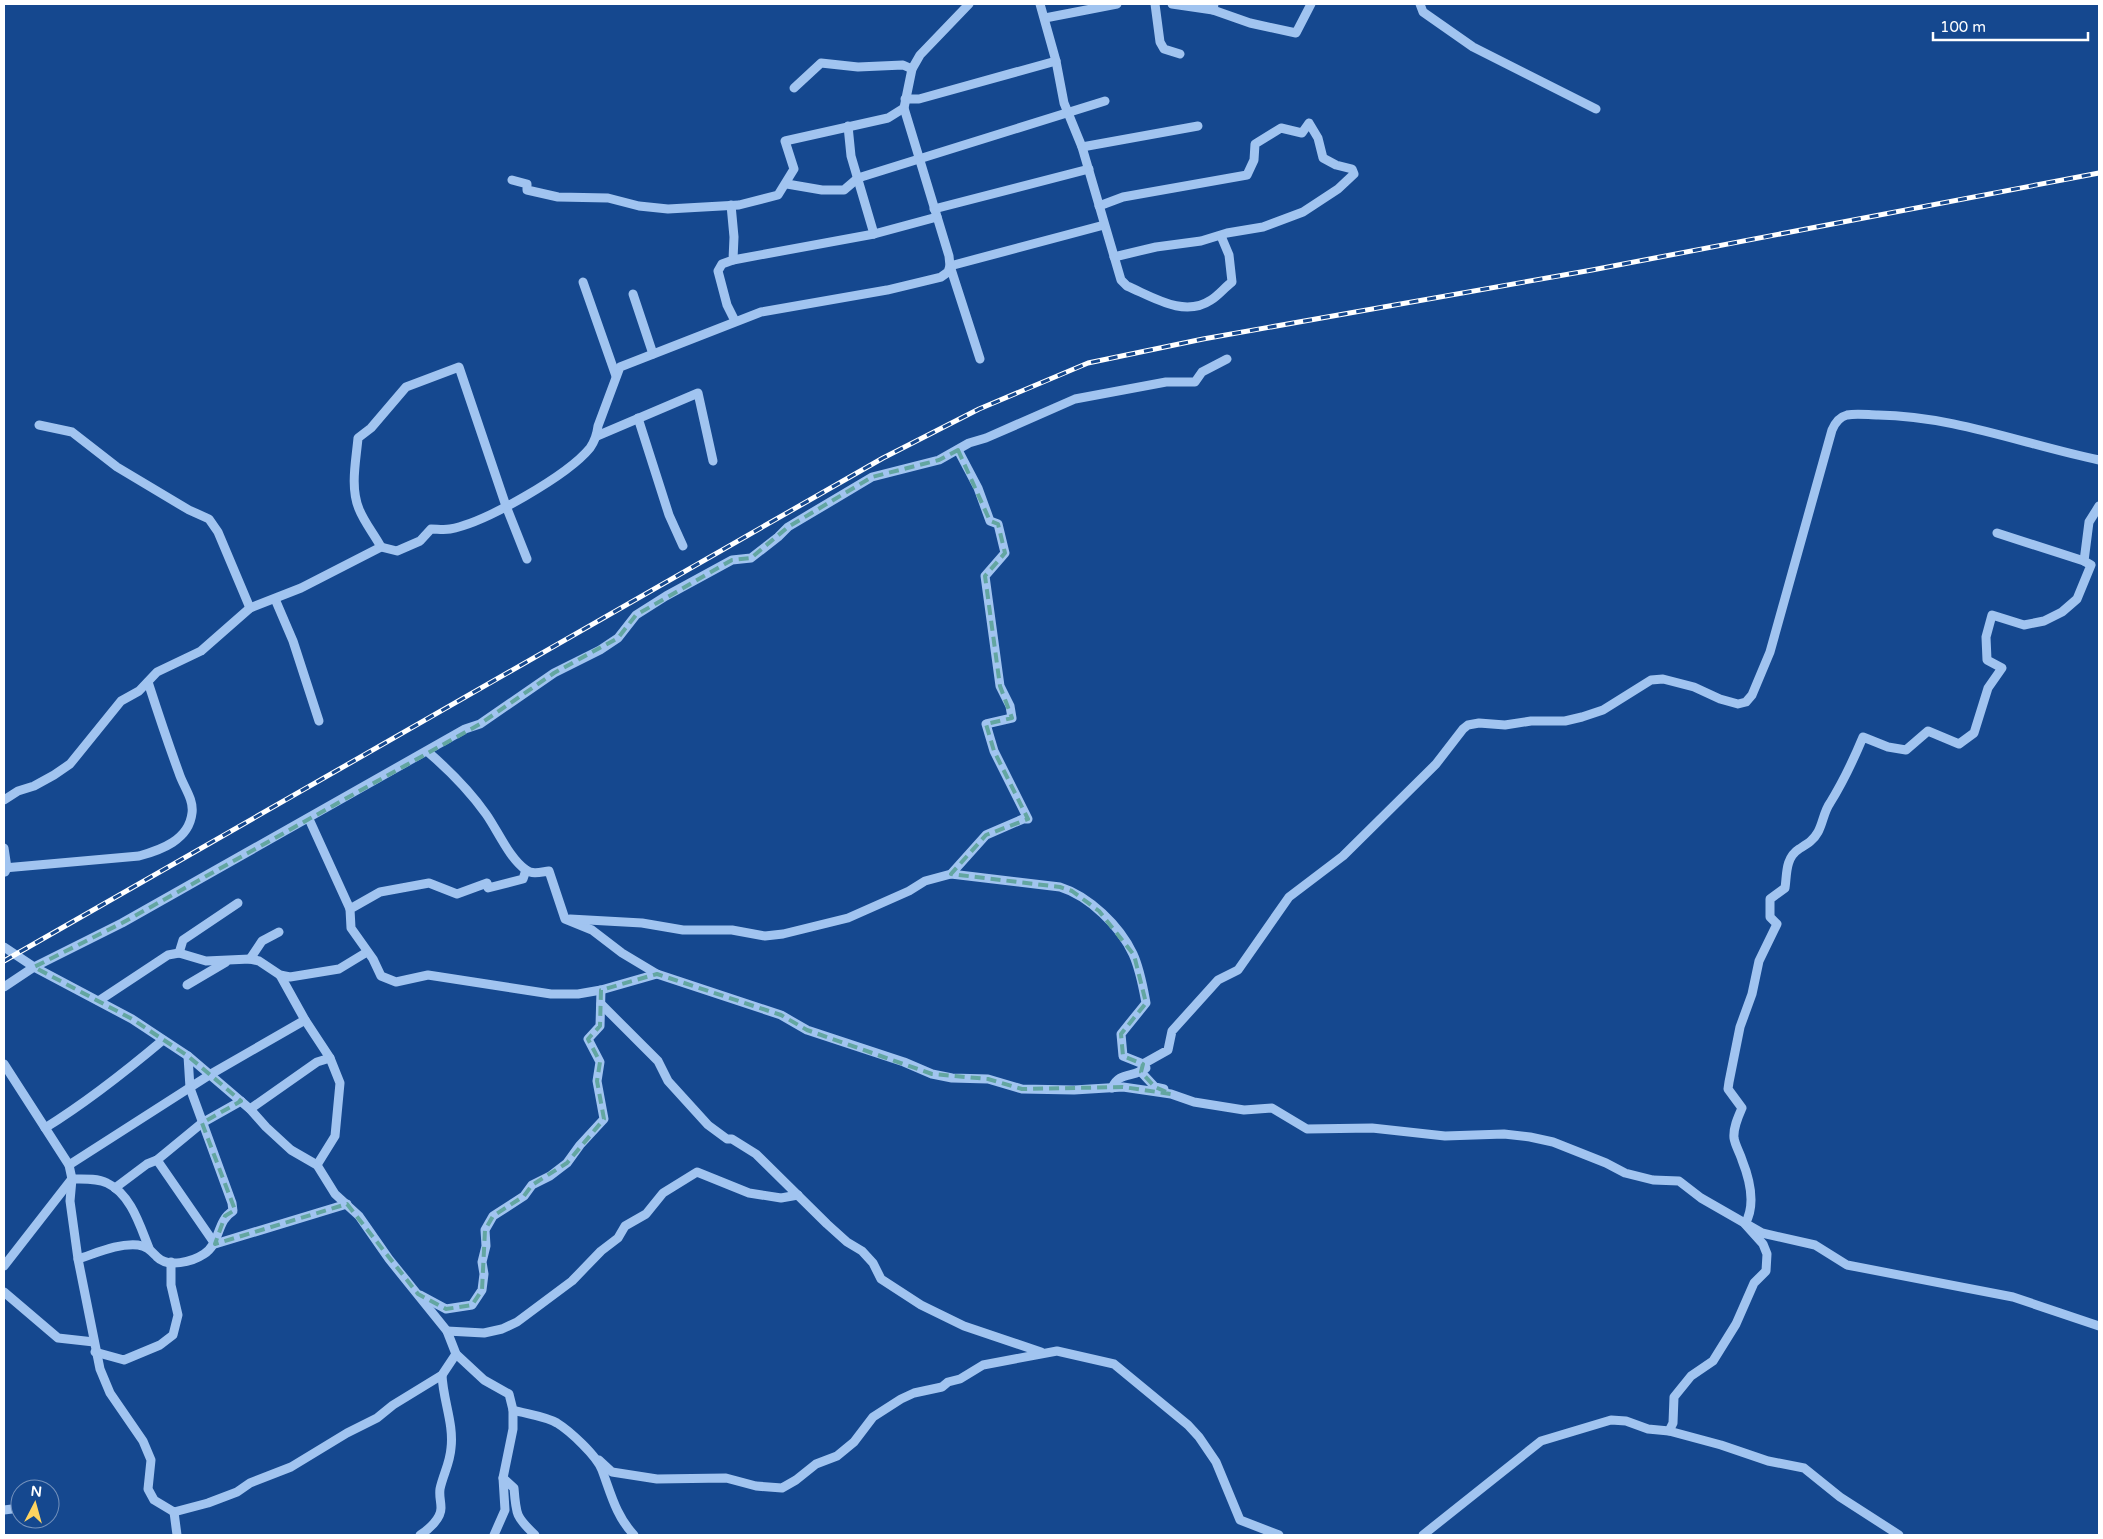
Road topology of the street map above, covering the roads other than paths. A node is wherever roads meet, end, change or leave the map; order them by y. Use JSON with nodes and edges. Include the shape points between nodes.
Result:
{"nodes":[{"id":1,"x":969,"y":4,"type":"edge"},
{"id":2,"x":1040,"y":4,"type":"edge"},
{"id":3,"x":1116,"y":4,"type":"edge"},
{"id":4,"x":1155,"y":4,"type":"edge"},
{"id":5,"x":1172,"y":4,"type":"edge"},
{"id":6,"x":1311,"y":4,"type":"edge"},
{"id":7,"x":1420,"y":4,"type":"edge"},
{"id":8,"x":1213,"y":7,"type":"edge"},
{"id":9,"x":1045,"y":18,"type":"junction"},
{"id":10,"x":1180,"y":54,"type":"dead end"},
{"id":11,"x":1056,"y":61,"type":"junction"},
{"id":12,"x":912,"y":69,"type":"junction"},
{"id":13,"x":794,"y":88,"type":"dead end"},
{"id":14,"x":1106,"y":101,"type":"dead end"},
{"id":15,"x":905,"y":103,"type":"junction"},
{"id":16,"x":1596,"y":109,"type":"dead end"},
{"id":17,"x":1068,"y":114,"type":"junction"},
{"id":18,"x":848,"y":126,"type":"junction"},
{"id":19,"x":1198,"y":126,"type":"dead end"},
{"id":20,"x":1082,"y":147,"type":"junction"},
{"id":21,"x":919,"y":158,"type":"junction"},
{"id":22,"x":1088,"y":169,"type":"junction"},
{"id":23,"x":858,"y":178,"type":"junction"},
{"id":24,"x":512,"y":180,"type":"dead end"},
{"id":25,"x":787,"y":184,"type":"junction"},
{"id":26,"x":731,"y":205,"type":"junction"},
{"id":27,"x":1100,"y":206,"type":"junction"},
{"id":28,"x":936,"y":213,"type":"junction"},
{"id":29,"x":1104,"y":225,"type":"junction"},
{"id":30,"x":874,"y":234,"type":"junction"},
{"id":31,"x":1221,"y":236,"type":"junction"},
{"id":32,"x":1114,"y":257,"type":"junction"},
{"id":33,"x":733,"y":260,"type":"junction"},
{"id":34,"x":950,"y":266,"type":"junction"},
{"id":35,"x":583,"y":282,"type":"dead end"},
{"id":36,"x":633,"y":294,"type":"dead end"},
{"id":37,"x":735,"y":321,"type":"junction"},
{"id":38,"x":653,"y":354,"type":"junction"},
{"id":39,"x":980,"y":359,"type":"dead end"},
{"id":40,"x":1226,"y":359,"type":"dead end"},
{"id":41,"x":616,"y":376,"type":"junction"},
{"id":42,"x":638,"y":418,"type":"junction"},
{"id":43,"x":39,"y":425,"type":"dead end"},
{"id":44,"x":597,"y":436,"type":"junction"},
{"id":45,"x":958,"y":450,"type":"junction"},
{"id":46,"x":2099,"y":460,"type":"edge"},
{"id":47,"x":713,"y":461,"type":"dead end"},
{"id":48,"x":506,"y":506,"type":"junction"},
{"id":49,"x":2099,"y":506,"type":"edge"},
{"id":50,"x":1997,"y":533,"type":"dead end"},
{"id":51,"x":683,"y":546,"type":"dead end"},
{"id":52,"x":381,"y":547,"type":"junction"},
{"id":53,"x":527,"y":559,"type":"dead end"},
{"id":54,"x":2084,"y":561,"type":"junction"},
{"id":55,"x":275,"y":599,"type":"junction"},
{"id":56,"x":250,"y":608,"type":"junction"},
{"id":57,"x":148,"y":682,"type":"junction"},
{"id":58,"x":319,"y":721,"type":"dead end"},
{"id":59,"x":428,"y":752,"type":"junction"},
{"id":60,"x":4,"y":800,"type":"edge"},
{"id":61,"x":309,"y":819,"type":"junction"},
{"id":62,"x":4,"y":848,"type":"edge"},
{"id":63,"x":5,"y":870,"type":"edge"},
{"id":64,"x":526,"y":870,"type":"junction"},
{"id":65,"x":952,"y":874,"type":"junction"},
{"id":66,"x":238,"y":904,"type":"dead end"},
{"id":67,"x":350,"y":909,"type":"junction"},
{"id":68,"x":565,"y":919,"type":"junction"},
{"id":69,"x":279,"y":932,"type":"dead end"},
{"id":70,"x":4,"y":947,"type":"edge"},
{"id":71,"x":367,"y":952,"type":"junction"},
{"id":72,"x":179,"y":953,"type":"junction"},
{"id":73,"x":250,"y":959,"type":"junction"},
{"id":74,"x":227,"y":962,"type":"junction"},
{"id":75,"x":34,"y":967,"type":"junction"},
{"id":76,"x":657,"y":974,"type":"junction"},
{"id":77,"x":280,"y":975,"type":"junction"},
{"id":78,"x":187,"y":985,"type":"dead end"},
{"id":79,"x":4,"y":987,"type":"edge"},
{"id":80,"x":601,"y":990,"type":"junction"},
{"id":81,"x":100,"y":1000,"type":"junction"},
{"id":82,"x":601,"y":1004,"type":"junction"},
{"id":83,"x":305,"y":1020,"type":"junction"},
{"id":84,"x":163,"y":1040,"type":"junction"},
{"id":85,"x":188,"y":1056,"type":"junction"},
{"id":86,"x":330,"y":1058,"type":"junction"},
{"id":87,"x":4,"y":1064,"type":"edge"},
{"id":88,"x":1142,"y":1068,"type":"junction"},
{"id":89,"x":211,"y":1074,"type":"junction"},
{"id":90,"x":190,"y":1088,"type":"junction"},
{"id":91,"x":1112,"y":1088,"type":"junction"},
{"id":92,"x":1171,"y":1094,"type":"junction"},
{"id":93,"x":241,"y":1101,"type":"junction"},
{"id":94,"x":250,"y":1109,"type":"junction"},
{"id":95,"x":202,"y":1122,"type":"junction"},
{"id":96,"x":45,"y":1128,"type":"junction"},
{"id":97,"x":157,"y":1160,"type":"junction"},
{"id":98,"x":69,"y":1165,"type":"junction"},
{"id":99,"x":317,"y":1165,"type":"junction"},
{"id":100,"x":72,"y":1179,"type":"junction"},
{"id":101,"x":115,"y":1188,"type":"junction"},
{"id":102,"x":798,"y":1195,"type":"junction"},
{"id":103,"x":347,"y":1204,"type":"junction"},
{"id":104,"x":1745,"y":1224,"type":"junction"},
{"id":105,"x":214,"y":1244,"type":"junction"},
{"id":106,"x":149,"y":1248,"type":"junction"},
{"id":107,"x":78,"y":1259,"type":"junction"},
{"id":108,"x":171,"y":1262,"type":"junction"},
{"id":109,"x":4,"y":1266,"type":"edge"},
{"id":110,"x":4,"y":1292,"type":"edge"},
{"id":111,"x":418,"y":1294,"type":"junction"},
{"id":112,"x":2099,"y":1326,"type":"edge"},
{"id":113,"x":447,"y":1331,"type":"junction"},
{"id":114,"x":94,"y":1342,"type":"junction"},
{"id":115,"x":96,"y":1352,"type":"junction"},
{"id":116,"x":1049,"y":1352,"type":"junction"},
{"id":117,"x":456,"y":1354,"type":"junction"},
{"id":118,"x":442,"y":1375,"type":"junction"},
{"id":119,"x":513,"y":1410,"type":"junction"},
{"id":120,"x":1669,"y":1431,"type":"junction"},
{"id":121,"x":577,"y":1439,"type":"junction"},
{"id":122,"x":503,"y":1478,"type":"junction"},
{"id":123,"x":174,"y":1512,"type":"junction"},
{"id":124,"x":177,"y":1535,"type":"edge"},
{"id":125,"x":420,"y":1535,"type":"edge"},
{"id":126,"x":494,"y":1535,"type":"edge"},
{"id":127,"x":535,"y":1535,"type":"edge"},
{"id":128,"x":634,"y":1535,"type":"edge"},
{"id":129,"x":1279,"y":1535,"type":"edge"},
{"id":130,"x":1423,"y":1535,"type":"edge"},
{"id":131,"x":1899,"y":1535,"type":"edge"}],
"edges":[{"from":1,"to":12,"type":"street","via":[[920,55]]},
{"from":2,"to":9,"type":"street"},
{"from":3,"to":9,"type":"street"},
{"from":4,"to":10,"type":"street","via":[[1160,42],[1164,48]]},
{"from":5,"to":8,"type":"street"},
{"from":6,"to":8,"type":"street","via":[[1296,33],[1250,23]]},
{"from":7,"to":16,"type":"street","via":[[1422,12],[1473,47]]},
{"from":9,"to":11,"type":"street"},
{"from":11,"to":15,"type":"street"},
{"from":11,"to":17,"type":"street"},
{"from":12,"to":13,"type":"street","via":[[903,65],[858,67],[821,63]]},
{"from":12,"to":15,"type":"street"},
{"from":14,"to":17,"type":"street"},
{"from":15,"to":18,"type":"street","via":[[888,118]]},
{"from":15,"to":21,"type":"street"},
{"from":17,"to":20,"type":"street"},
{"from":17,"to":21,"type":"street"},
{"from":18,"to":23,"type":"street","via":[[851,156]]},
{"from":18,"to":25,"type":"street","via":[[785,142],[794,169]]},
{"from":19,"to":20,"type":"street"},
{"from":20,"to":22,"type":"street"},
{"from":21,"to":23,"type":"street"},
{"from":21,"to":28,"type":"street"},
{"from":22,"to":27,"type":"street"},
{"from":22,"to":28,"type":"street"},
{"from":23,"to":25,"type":"street","via":[[844,190]]},
{"from":23,"to":30,"type":"street"},
{"from":24,"to":26,"type":"street","via":[[527,184],[527,190],[558,197],[608,198],[668,210]]},
{"from":25,"to":26,"type":"street","via":[[778,194],[753,203]]},
{"from":26,"to":33,"type":"street"},
{"from":27,"to":29,"type":"street"},
{"from":27,"to":31,"type":"street","via":[[1123,197],[1246,175],[1254,160],[1255,144],[1282,128],[1302,133],[1309,123],[1318,138],[1323,158],[1352,169],[1352,177],[1303,212],[1263,227]]},
{"from":28,"to":30,"type":"street"},
{"from":28,"to":34,"type":"street"},
{"from":29,"to":32,"type":"street"},
{"from":29,"to":34,"type":"street"},
{"from":30,"to":33,"type":"street"},
{"from":31,"to":32,"type":"street"},
{"from":31,"to":32,"type":"street","via":[[1229,255],[1232,282],[1210,300],[1188,307],[1177,307],[1127,286],[1121,280]]},
{"from":33,"to":37,"type":"street","via":[[722,264],[718,271]]},
{"from":34,"to":37,"type":"street","via":[[941,277],[761,312]]},
{"from":34,"to":39,"type":"street"},
{"from":35,"to":41,"type":"street"},
{"from":36,"to":38,"type":"street"},
{"from":37,"to":38,"type":"street"},
{"from":38,"to":41,"type":"street","via":[[620,367]]},
{"from":40,"to":45,"type":"street","via":[[1202,372],[1195,382],[1166,382],[1074,398]]},
{"from":41,"to":44,"type":"street"},
{"from":42,"to":44,"type":"street"},
{"from":42,"to":47,"type":"street","via":[[698,393]]},
{"from":42,"to":51,"type":"street","via":[[669,514]]},
{"from":43,"to":56,"type":"street","via":[[72,432],[117,467],[209,519],[218,532]]},
{"from":44,"to":48,"type":"street","via":[[579,459]]},
{"from":45,"to":59,"type":"street","via":[[939,460],[872,477],[788,527],[751,558],[732,560],[666,596],[636,615],[618,638],[600,650],[554,673],[480,724],[465,729]]},
{"from":45,"to":65,"type":"street","via":[[978,488],[990,521],[998,524],[1005,553],[986,576],[1000,686],[1012,718],[986,724],[994,751],[1028,819],[986,835]]},
{"from":46,"to":88,"type":"street","via":[[1938,420],[1847,415],[1837,420],[1770,652],[1746,702],[1738,704],[1694,687],[1651,680],[1603,710],[1565,722],[1468,725],[1436,764],[1343,856],[1289,897],[1238,970],[1218,980],[1172,1032],[1168,1050]]},
{"from":48,"to":52,"type":"street","via":[[449,530],[431,529],[420,541],[397,551]]},
{"from":48,"to":52,"type":"street","via":[[459,367],[406,387],[358,438],[356,499]]},
{"from":48,"to":53,"type":"street"},
{"from":49,"to":54,"type":"street","via":[[2089,522]]},
{"from":50,"to":54,"type":"street"},
{"from":52,"to":55,"type":"street"},
{"from":54,"to":104,"type":"street","via":[[2091,566],[2077,599],[2062,612],[2044,621],[2024,625],[1992,615],[1986,637],[1987,660],[2002,668],[1988,688],[1974,733],[1959,744],[1928,730],[1906,750],[1863,738],[1818,832],[1791,857],[1784,877],[1785,888],[1770,899],[1770,917],[1777,924],[1759,961],[1728,1082],[1728,1088],[1742,1108],[1734,1139],[1751,1191],[1750,1216]]},
{"from":55,"to":56,"type":"street"},
{"from":55,"to":58,"type":"street","via":[[293,640]]},
{"from":56,"to":57,"type":"street","via":[[201,651],[157,672]]},
{"from":57,"to":60,"type":"street","via":[[121,701],[70,764]]},
{"from":57,"to":63,"type":"street","via":[[191,800],[192,812],[183,833],[160,850],[139,856]]},
{"from":59,"to":61,"type":"street"},
{"from":59,"to":64,"type":"street","via":[[461,781],[487,815],[502,842]]},
{"from":61,"to":67,"type":"street"},
{"from":61,"to":75,"type":"street","via":[[122,923]]},
{"from":62,"to":63,"type":"street"},
{"from":64,"to":67,"type":"street","via":[[523,879],[488,888],[487,883],[457,894],[429,883],[380,892]]},
{"from":64,"to":68,"type":"street","via":[[534,873],[549,871]]},
{"from":65,"to":68,"type":"street","via":[[925,881],[848,918],[783,934],[765,936],[732,930],[682,930],[604,920]]},
{"from":65,"to":88,"type":"street","via":[[1060,887],[1072,891],[1099,911],[1128,944],[1138,964],[1146,1003],[1121,1034],[1123,1056]]},
{"from":66,"to":72,"type":"street","via":[[183,940]]},
{"from":67,"to":71,"type":"street","via":[[351,928]]},
{"from":68,"to":76,"type":"street","via":[[592,930]]},
{"from":69,"to":73,"type":"street","via":[[262,942]]},
{"from":70,"to":75,"type":"street"},
{"from":71,"to":77,"type":"street","via":[[338,969],[290,978]]},
{"from":71,"to":80,"type":"street","via":[[381,976],[396,982],[428,975],[551,994]]},
{"from":72,"to":74,"type":"street","via":[[206,961]]},
{"from":72,"to":81,"type":"street","via":[[168,955]]},
{"from":73,"to":74,"type":"street"},
{"from":73,"to":77,"type":"street"},
{"from":74,"to":78,"type":"street"},
{"from":75,"to":79,"type":"street"},
{"from":75,"to":81,"type":"street"},
{"from":76,"to":80,"type":"street"},
{"from":76,"to":91,"type":"street","via":[[782,1015],[807,1030],[932,1074],[988,1079],[1022,1089]]},
{"from":77,"to":83,"type":"street"},
{"from":80,"to":82,"type":"street"},
{"from":81,"to":84,"type":"street"},
{"from":82,"to":102,"type":"street","via":[[658,1061],[668,1081],[708,1125],[727,1139],[748,1147]]},
{"from":82,"to":111,"type":"street","via":[[600,1026],[588,1039],[600,1062],[597,1082],[604,1119],[568,1163],[532,1185],[524,1196],[493,1216],[485,1230],[482,1290],[472,1305],[446,1309]]},
{"from":83,"to":86,"type":"street"},
{"from":83,"to":89,"type":"street"},
{"from":84,"to":85,"type":"street"},
{"from":84,"to":96,"type":"street","via":[[125,1072]]},
{"from":85,"to":89,"type":"street"},
{"from":85,"to":90,"type":"street"},
{"from":86,"to":94,"type":"street","via":[[317,1062]]},
{"from":86,"to":99,"type":"street","via":[[340,1083],[335,1136]]},
{"from":87,"to":96,"type":"street"},
{"from":88,"to":91,"type":"street","via":[[1124,1075]]},
{"from":88,"to":92,"type":"street","via":[[1155,1087]]},
{"from":89,"to":90,"type":"street"},
{"from":89,"to":93,"type":"street"},
{"from":90,"to":95,"type":"street"},
{"from":90,"to":98,"type":"street"},
{"from":91,"to":92,"type":"street"},
{"from":92,"to":104,"type":"street","via":[[1194,1102],[1244,1110],[1272,1108],[1307,1129],[1372,1128],[1445,1136],[1504,1134],[1553,1142],[1625,1173],[1653,1180],[1679,1181]]},
{"from":93,"to":94,"type":"street"},
{"from":93,"to":95,"type":"street"},
{"from":94,"to":99,"type":"street","via":[[291,1150]]},
{"from":95,"to":97,"type":"street"},
{"from":95,"to":105,"type":"street","via":[[233,1211],[225,1216]]},
{"from":96,"to":98,"type":"street"},
{"from":97,"to":101,"type":"street"},
{"from":97,"to":105,"type":"street"},
{"from":98,"to":100,"type":"street"},
{"from":99,"to":103,"type":"street","via":[[335,1194]]},
{"from":100,"to":101,"type":"street","via":[[107,1182]]},
{"from":100,"to":107,"type":"street","via":[[70,1201]]},
{"from":100,"to":109,"type":"street"},
{"from":101,"to":106,"type":"street","via":[[136,1218]]},
{"from":102,"to":113,"type":"street","via":[[781,1198],[749,1193],[697,1172],[663,1193],[646,1214],[625,1226],[618,1238],[572,1281],[517,1322],[484,1333]]},
{"from":102,"to":116,"type":"street","via":[[847,1242],[862,1251],[873,1263],[881,1280],[964,1326]]},
{"from":103,"to":105,"type":"street"},
{"from":103,"to":111,"type":"street"},
{"from":104,"to":112,"type":"street","via":[[1762,1233],[1815,1245],[1848,1265],[2013,1297]]},
{"from":104,"to":120,"type":"street","via":[[1763,1244],[1767,1254],[1766,1271],[1754,1283],[1736,1324],[1713,1361],[1691,1376],[1674,1397],[1673,1423]]},
{"from":105,"to":108,"type":"street","via":[[204,1254],[182,1263]]},
{"from":106,"to":107,"type":"street","via":[[120,1246]]},
{"from":106,"to":108,"type":"street","via":[[157,1257]]},
{"from":107,"to":114,"type":"street"},
{"from":108,"to":115,"type":"street","via":[[171,1285],[178,1315],[173,1335],[160,1345],[124,1360]]},
{"from":110,"to":114,"type":"street","via":[[58,1338]]},
{"from":111,"to":113,"type":"street"},
{"from":113,"to":117,"type":"street"},
{"from":114,"to":115,"type":"street"},
{"from":115,"to":123,"type":"street","via":[[110,1393],[143,1441],[151,1460],[148,1489],[154,1500]]},
{"from":116,"to":121,"type":"street","via":[[983,1365],[942,1387],[901,1399],[873,1417],[854,1442],[837,1456],[816,1464],[782,1488],[756,1486],[726,1478],[657,1479],[612,1472]]},
{"from":116,"to":129,"type":"street","via":[[1114,1364],[1128,1374],[1200,1437],[1216,1462],[1240,1520]]},
{"from":117,"to":118,"type":"street"},
{"from":117,"to":119,"type":"street","via":[[484,1380],[509,1394]]},
{"from":118,"to":123,"type":"street","via":[[377,1418],[291,1467],[250,1483],[237,1492]]},
{"from":118,"to":125,"type":"street","via":[[451,1447],[440,1491],[439,1516]]},
{"from":119,"to":121,"type":"street","via":[[557,1423]]},
{"from":119,"to":122,"type":"street","via":[[513,1429]]},
{"from":120,"to":130,"type":"street","via":[[1611,1420],[1541,1441]]},
{"from":120,"to":131,"type":"street","via":[[1768,1462],[1804,1468],[1840,1497]]},
{"from":121,"to":128,"type":"street","via":[[601,1467],[618,1515]]},
{"from":122,"to":126,"type":"street","via":[[506,1510]]},
{"from":122,"to":127,"type":"street","via":[[514,1488],[521,1524]]},
{"from":123,"to":124,"type":"street"}]}
